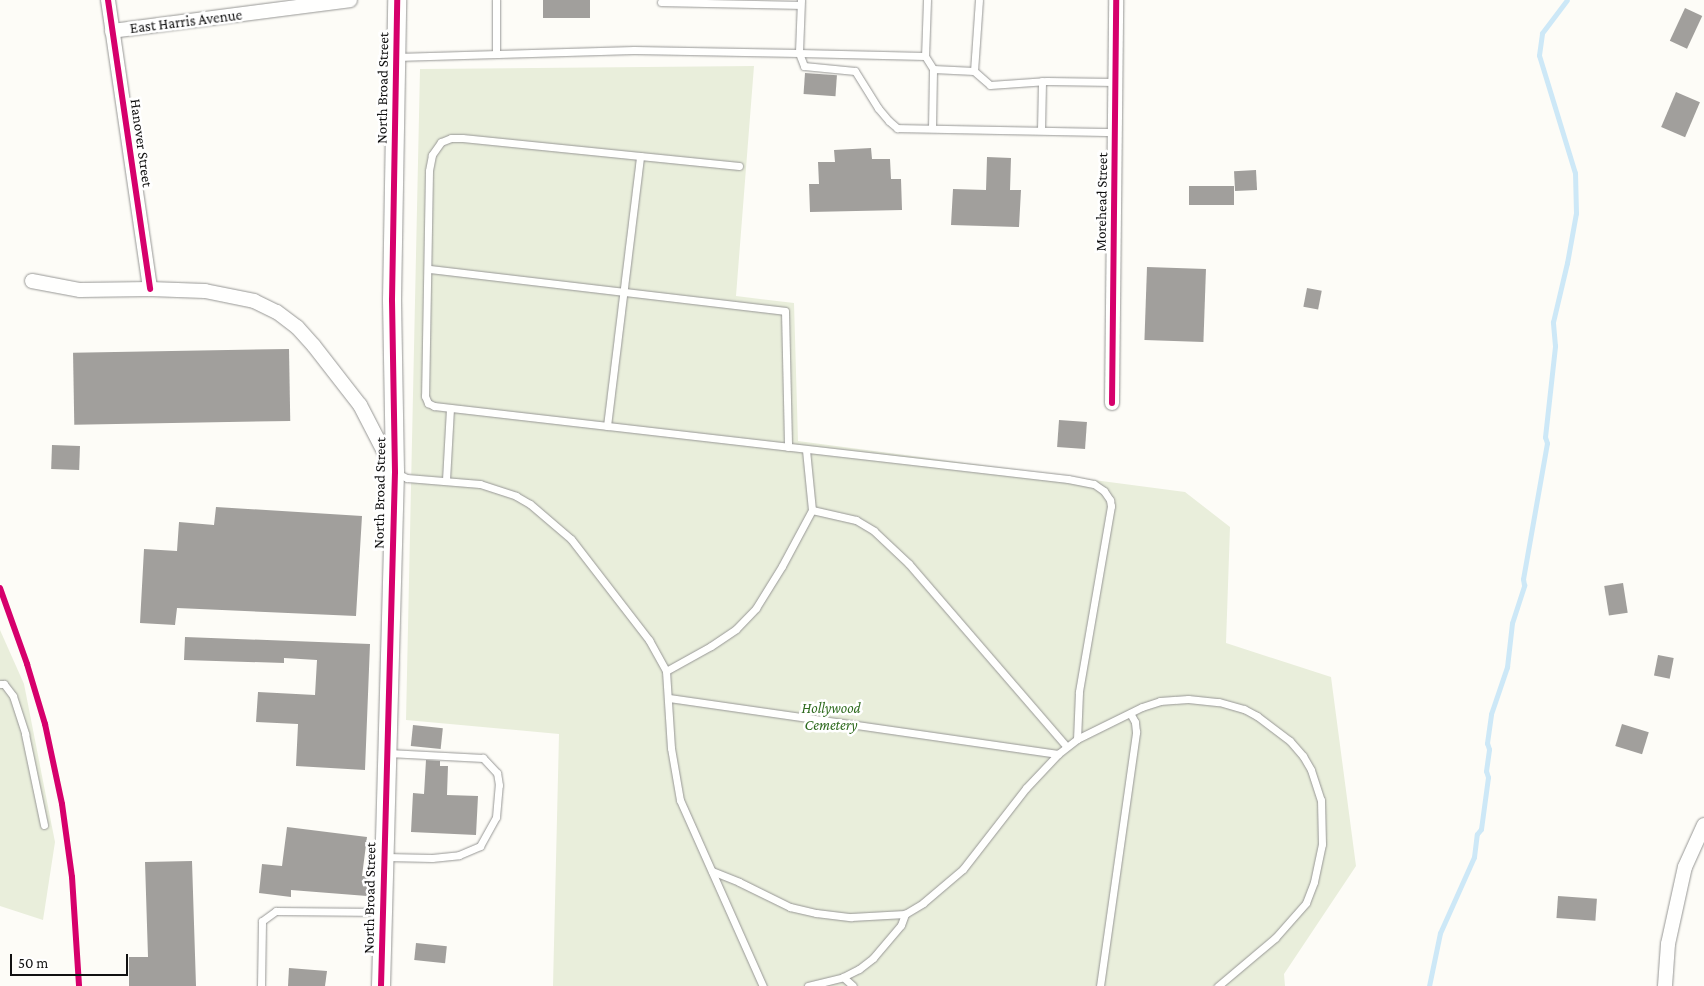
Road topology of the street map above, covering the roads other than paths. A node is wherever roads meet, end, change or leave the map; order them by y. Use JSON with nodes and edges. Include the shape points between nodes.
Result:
{"nodes":[{"id":1,"x":108,"y":0,"type":"edge"},
{"id":2,"x":350,"y":0,"type":"edge"},
{"id":3,"x":397,"y":0,"type":"edge"},
{"id":4,"x":496,"y":0,"type":"edge"},
{"id":5,"x":927,"y":0,"type":"edge"},
{"id":6,"x":979,"y":0,"type":"edge"},
{"id":7,"x":1116,"y":0,"type":"edge"},
{"id":8,"x":661,"y":2,"type":"dead end"},
{"id":9,"x":800,"y":2,"type":"edge"},
{"id":10,"x":312,"y":3,"type":"edge"},
{"id":11,"x":112,"y":31,"type":"junction"},
{"id":12,"x":799,"y":53,"type":"junction"},
{"id":13,"x":496,"y":54,"type":"junction"},
{"id":14,"x":396,"y":56,"type":"junction"},
{"id":15,"x":925,"y":56,"type":"junction"},
{"id":16,"x":933,"y":69,"type":"junction"},
{"id":17,"x":974,"y":71,"type":"junction"},
{"id":18,"x":1042,"y":81,"type":"junction"},
{"id":19,"x":1114,"y":82,"type":"junction"},
{"id":20,"x":932,"y":128,"type":"junction"},
{"id":21,"x":1041,"y":130,"type":"junction"},
{"id":22,"x":1115,"y":132,"type":"junction"},
{"id":23,"x":640,"y":156,"type":"junction"},
{"id":24,"x":740,"y":166,"type":"dead end"},
{"id":25,"x":429,"y":269,"type":"junction"},
{"id":26,"x":32,"y":281,"type":"dead end"},
{"id":27,"x":150,"y":289,"type":"junction"},
{"id":28,"x":624,"y":292,"type":"junction"},
{"id":29,"x":1112,"y":403,"type":"dead end"},
{"id":30,"x":450,"y":408,"type":"junction"},
{"id":31,"x":607,"y":426,"type":"junction"},
{"id":32,"x":788,"y":447,"type":"junction"},
{"id":33,"x":806,"y":450,"type":"junction"},
{"id":34,"x":395,"y":472,"type":"junction"},
{"id":35,"x":446,"y":480,"type":"junction"},
{"id":36,"x":812,"y":510,"type":"junction"},
{"id":37,"x":666,"y":671,"type":"junction"},
{"id":38,"x":0,"y":684,"type":"edge"},
{"id":39,"x":669,"y":698,"type":"junction"},
{"id":40,"x":1130,"y":713,"type":"junction"},
{"id":41,"x":1077,"y":739,"type":"junction"},
{"id":42,"x":1066,"y":746,"type":"junction"},
{"id":43,"x":386,"y":753,"type":"junction"},
{"id":44,"x":1058,"y":754,"type":"junction"},
{"id":45,"x":44,"y":825,"type":"dead end"},
{"id":46,"x":1704,"y":825,"type":"edge"},
{"id":47,"x":384,"y":856,"type":"junction"},
{"id":48,"x":712,"y":872,"type":"junction"},
{"id":49,"x":382,"y":912,"type":"junction"},
{"id":50,"x":905,"y":914,"type":"junction"},
{"id":51,"x":843,"y":977,"type":"junction"},
{"id":52,"x":261,"y":986,"type":"edge"},
{"id":53,"x":380,"y":986,"type":"edge"},
{"id":54,"x":763,"y":986,"type":"edge"},
{"id":55,"x":808,"y":986,"type":"edge"},
{"id":56,"x":853,"y":986,"type":"edge"},
{"id":57,"x":1100,"y":986,"type":"edge"},
{"id":58,"x":1218,"y":986,"type":"edge"},
{"id":59,"x":1665,"y":986,"type":"edge"}],
"edges":[{"from":1,"to":11,"type":"street","name":"Hanover Street"},
{"from":2,"to":10,"type":"street","name":"East Harris Avenue"},
{"from":3,"to":14,"type":"street","name":"North Broad Street"},
{"from":4,"to":13,"type":"lane"},
{"from":5,"to":15,"type":"lane"},
{"from":6,"to":17,"type":"lane"},
{"from":7,"to":19,"type":"street","name":"Morehead Street"},
{"from":8,"to":9,"type":"lane"},
{"from":9,"to":12,"type":"lane"},
{"from":10,"to":11,"type":"street","name":"East Harris Avenue"},
{"from":11,"to":27,"type":"street","name":"Hanover Street"},
{"from":12,"to":13,"type":"lane","via":[[634,50]]},
{"from":12,"to":15,"type":"lane"},
{"from":12,"to":20,"type":"lane","via":[[804,66],[855,71],[878,108],[897,128]]},
{"from":13,"to":14,"type":"lane"},
{"from":14,"to":34,"type":"street","name":"North Broad Street","via":[[392,300]]},
{"from":15,"to":16,"type":"lane"},
{"from":16,"to":17,"type":"lane"},
{"from":16,"to":20,"type":"lane"},
{"from":17,"to":18,"type":"lane","via":[[990,84]]},
{"from":18,"to":19,"type":"lane"},
{"from":18,"to":21,"type":"lane"},
{"from":19,"to":22,"type":"street","name":"Morehead Street"},
{"from":20,"to":21,"type":"lane"},
{"from":21,"to":22,"type":"lane"},
{"from":22,"to":29,"type":"street","name":"Morehead Street"},
{"from":23,"to":24,"type":"lane"},
{"from":23,"to":25,"type":"lane","via":[[462,138],[441,142],[432,155],[429,171]]},
{"from":23,"to":28,"type":"lane"},
{"from":25,"to":28,"type":"lane"},
{"from":25,"to":30,"type":"lane","via":[[425,396],[434,406]]},
{"from":26,"to":27,"type":"street","via":[[80,290],[119,292]]},
{"from":27,"to":34,"type":"street","via":[[230,295],[277,312],[297,327],[360,406]]},
{"from":28,"to":31,"type":"lane"},
{"from":28,"to":32,"type":"lane","via":[[785,311]]},
{"from":30,"to":31,"type":"lane"},
{"from":30,"to":35,"type":"lane"},
{"from":31,"to":32,"type":"lane"},
{"from":32,"to":33,"type":"lane"},
{"from":33,"to":36,"type":"lane"},
{"from":33,"to":41,"type":"lane","via":[[1068,478],[1094,484],[1104,491],[1111,506],[1079,692]]},
{"from":34,"to":35,"type":"lane","via":[[407,478]]},
{"from":34,"to":43,"type":"street","name":"North Broad Street"},
{"from":35,"to":37,"type":"lane","via":[[491,486],[542,512],[571,539],[614,592],[649,640]]},
{"from":36,"to":37,"type":"lane","via":[[782,566],[745,621],[711,646]]},
{"from":36,"to":42,"type":"lane","via":[[856,520],[874,531],[909,564]]},
{"from":37,"to":39,"type":"lane"},
{"from":38,"to":45,"type":"lane","via":[[4,684],[13,696],[25,734]]},
{"from":39,"to":44,"type":"lane"},
{"from":39,"to":48,"type":"lane","via":[[677,789]]},
{"from":40,"to":41,"type":"lane"},
{"from":40,"to":57,"type":"lane","via":[[1136,732]]},
{"from":40,"to":58,"type":"lane","via":[[1160,701],[1188,699],[1244,709],[1290,741],[1303,756],[1317,783],[1323,827],[1310,895],[1282,931]]},
{"from":41,"to":42,"type":"lane"},
{"from":42,"to":44,"type":"lane"},
{"from":43,"to":47,"type":"street","name":"North Broad Street"},
{"from":43,"to":47,"type":"lane","via":[[483,758],[497,773],[499,785],[496,817],[480,846],[459,855],[432,858]]},
{"from":44,"to":50,"type":"lane","via":[[1026,788],[962,869],[923,903]]},
{"from":46,"to":59,"type":"street","via":[[1686,867],[1668,944]]},
{"from":47,"to":49,"type":"street","name":"North Broad Street"},
{"from":48,"to":50,"type":"lane","via":[[790,907],[816,913],[851,918]]},
{"from":48,"to":54,"type":"lane"},
{"from":49,"to":52,"type":"lane","via":[[276,911],[262,921]]},
{"from":49,"to":53,"type":"street","name":"North Broad Street"},
{"from":50,"to":51,"type":"lane","via":[[901,925],[873,958]]},
{"from":51,"to":55,"type":"lane"},
{"from":51,"to":56,"type":"lane"}]}
